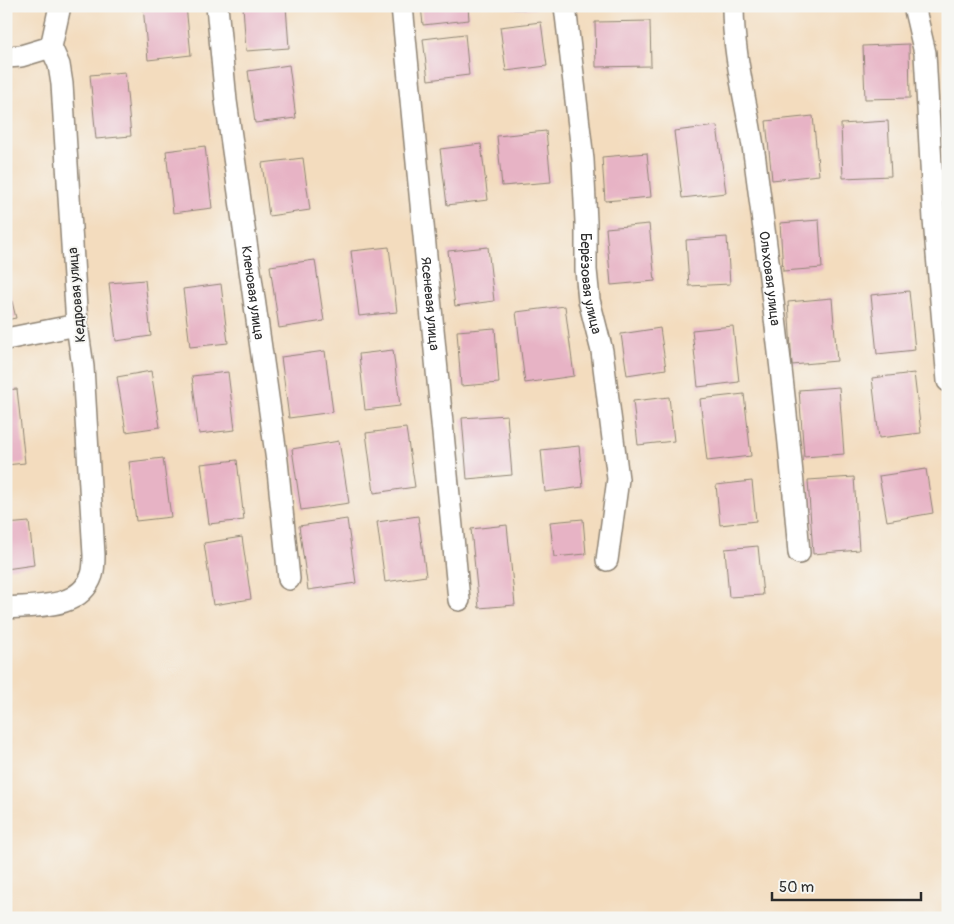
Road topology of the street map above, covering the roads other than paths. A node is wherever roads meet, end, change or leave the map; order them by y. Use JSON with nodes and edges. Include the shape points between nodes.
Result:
{"nodes":[{"id":1,"x":60,"y":6,"type":"edge"},
{"id":2,"x":217,"y":6,"type":"edge"},
{"id":3,"x":402,"y":6,"type":"edge"},
{"id":4,"x":565,"y":6,"type":"edge"},
{"id":5,"x":733,"y":6,"type":"edge"},
{"id":6,"x":914,"y":6,"type":"edge"},
{"id":7,"x":51,"y":46,"type":"junction"},
{"id":8,"x":6,"y":57,"type":"edge"},
{"id":9,"x":77,"y":325,"type":"junction"},
{"id":10,"x":6,"y":339,"type":"edge"},
{"id":11,"x":948,"y":382,"type":"edge"},
{"id":12,"x":799,"y":553,"type":"dead end"},
{"id":13,"x":607,"y":560,"type":"dead end"},
{"id":14,"x":289,"y":579,"type":"dead end"},
{"id":15,"x":459,"y":600,"type":"dead end"},
{"id":16,"x":6,"y":608,"type":"edge"}],
"edges":[{"from":1,"to":7,"type":"street"},
{"from":2,"to":14,"type":"street","name":"Кленовая улица","via":[[226,101],[277,461]]},
{"from":3,"to":15,"type":"street","name":"Ясеневая улица"},
{"from":4,"to":13,"type":"street","name":"Берёзовая улица","via":[[583,160],[589,300],[602,351],[618,480]]},
{"from":5,"to":12,"type":"street","name":"Ольховая улица","via":[[735,52],[752,133],[774,306]]},
{"from":6,"to":11,"type":"street","via":[[925,53],[934,220]]},
{"from":7,"to":8,"type":"street","via":[[21,56]]},
{"from":7,"to":9,"type":"street","name":"Кедровая улица","via":[[62,84]]},
{"from":9,"to":10,"type":"street"},
{"from":9,"to":16,"type":"street","name":"Кедровая улица","via":[[83,367],[93,573],[88,585],[77,596],[63,602]]}]}
